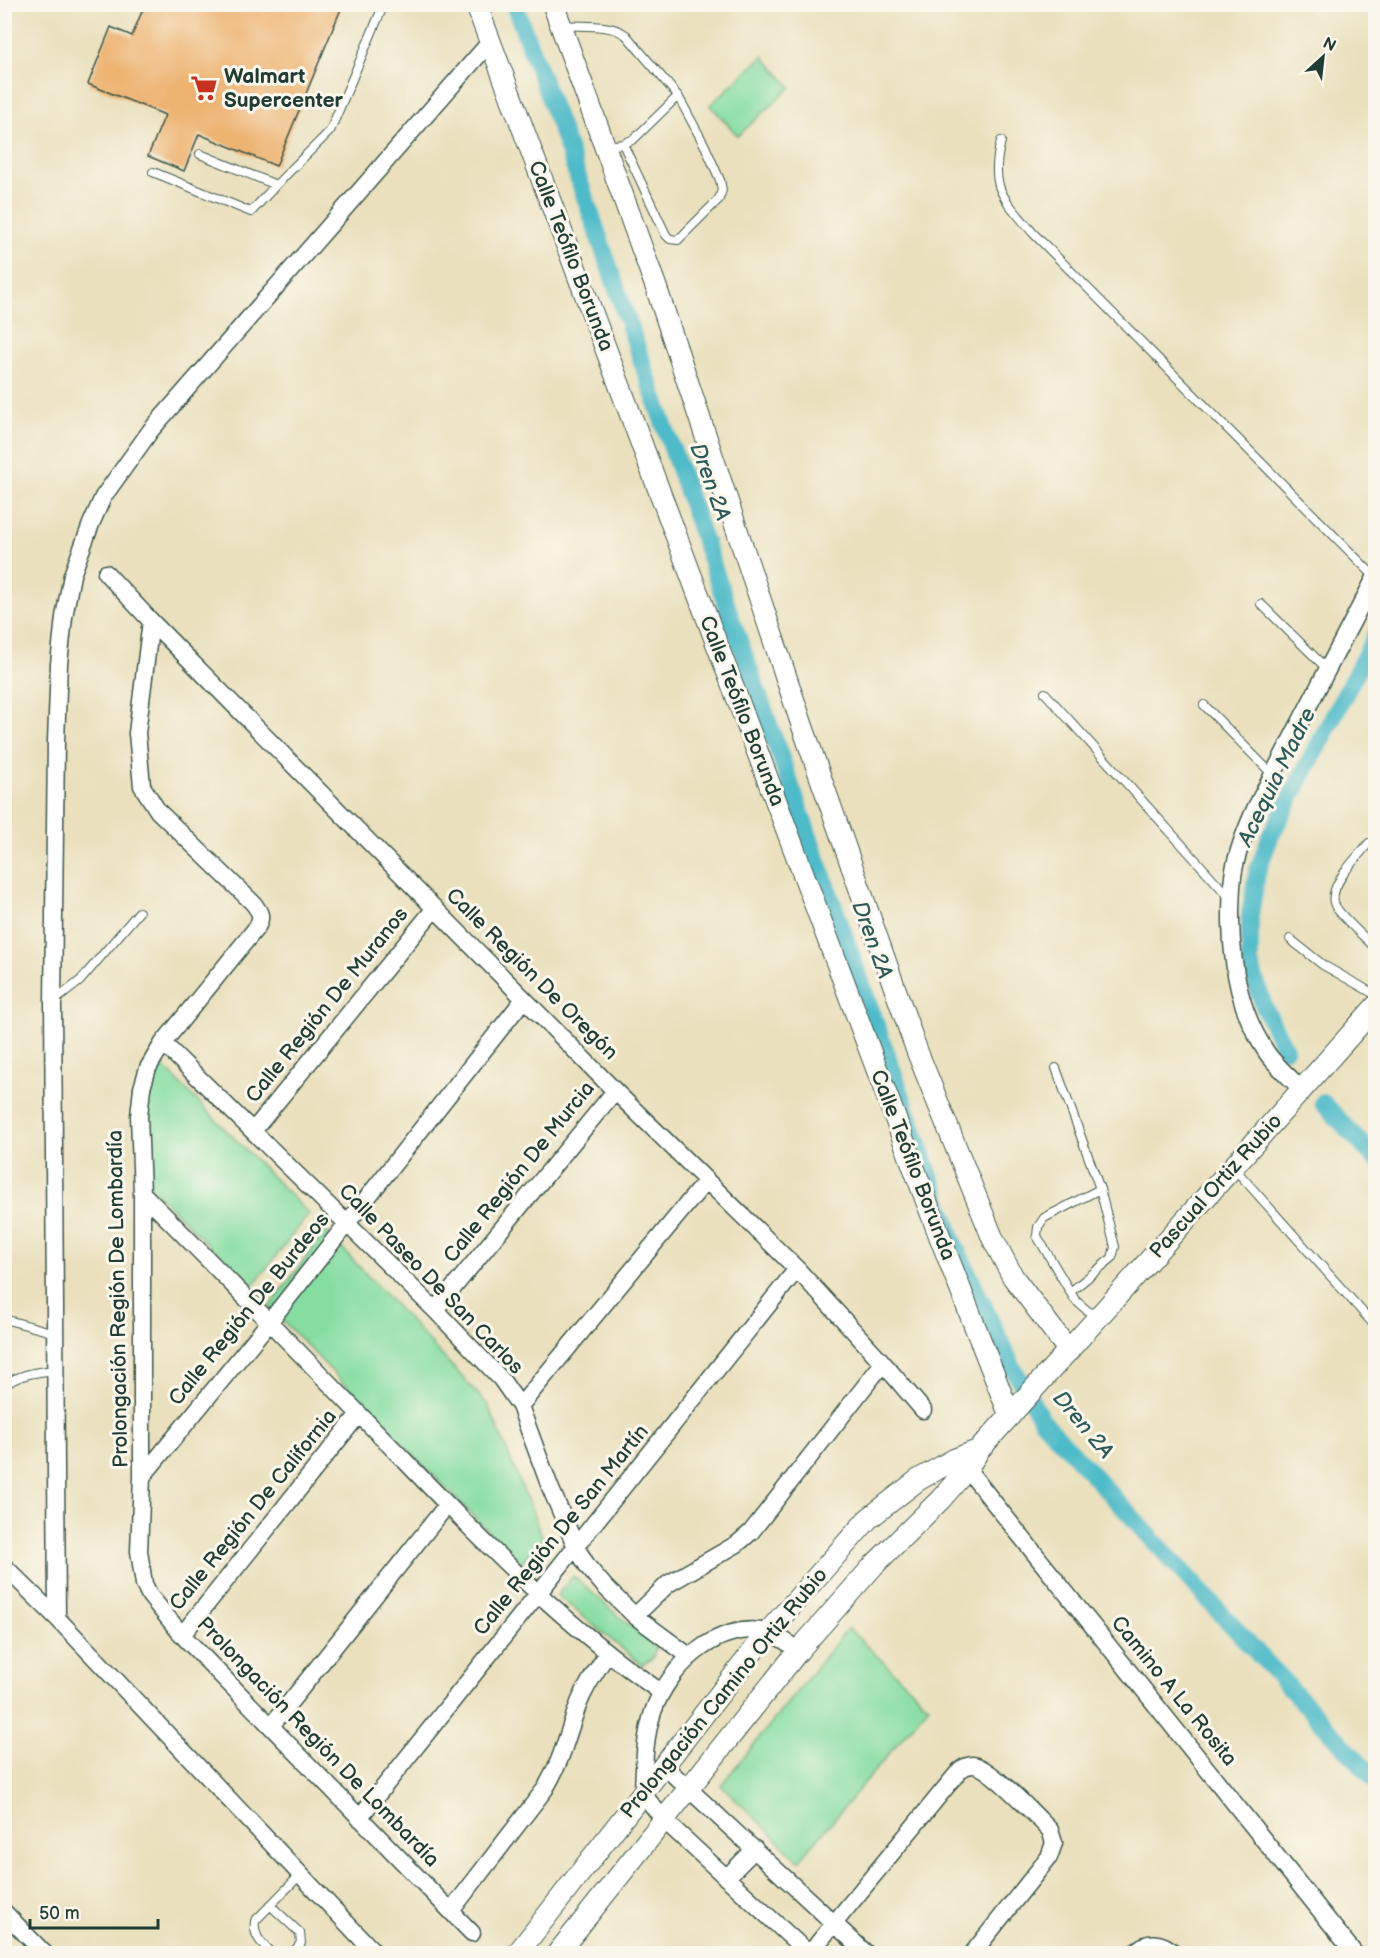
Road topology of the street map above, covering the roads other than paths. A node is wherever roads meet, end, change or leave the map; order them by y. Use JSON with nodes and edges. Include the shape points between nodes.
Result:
{"nodes":[{"id":1,"x":384,"y":4,"type":"edge"},
{"id":2,"x":476,"y":4,"type":"edge"},
{"id":3,"x":553,"y":4,"type":"edge"},
{"id":4,"x":560,"y":25,"type":"junction"},
{"id":5,"x":490,"y":42,"type":"junction"},
{"id":6,"x":678,"y":96,"type":"junction"},
{"id":7,"x":1001,"y":141,"type":"dead end"},
{"id":8,"x":614,"y":145,"type":"junction"},
{"id":9,"x":200,"y":154,"type":"dead end"},
{"id":10,"x":153,"y":172,"type":"dead end"},
{"id":11,"x":276,"y":185,"type":"junction"},
{"id":12,"x":106,"y":573,"type":"dead end"},
{"id":13,"x":1376,"y":577,"type":"edge"},
{"id":14,"x":1261,"y":604,"type":"dead end"},
{"id":15,"x":150,"y":621,"type":"junction"},
{"id":16,"x":1328,"y":669,"type":"junction"},
{"id":17,"x":1045,"y":693,"type":"dead end"},
{"id":18,"x":1204,"y":705,"type":"dead end"},
{"id":19,"x":1273,"y":775,"type":"junction"},
{"id":20,"x":1369,"y":843,"type":"dead end"},
{"id":21,"x":1231,"y":898,"type":"junction"},
{"id":22,"x":435,"y":908,"type":"junction"},
{"id":23,"x":139,"y":912,"type":"dead end"},
{"id":24,"x":1290,"y":939,"type":"dead end"},
{"id":25,"x":1376,"y":949,"type":"edge"},
{"id":26,"x":1376,"y":995,"type":"edge"},
{"id":27,"x":524,"y":999,"type":"junction"},
{"id":28,"x":53,"y":1002,"type":"junction"},
{"id":29,"x":1375,"y":1006,"type":"edge"},
{"id":30,"x":163,"y":1042,"type":"junction"},
{"id":31,"x":1056,"y":1068,"type":"dead end"},
{"id":32,"x":1302,"y":1090,"type":"junction"},
{"id":33,"x":615,"y":1091,"type":"junction"},
{"id":34,"x":253,"y":1131,"type":"junction"},
{"id":35,"x":1233,"y":1167,"type":"junction"},
{"id":36,"x":706,"y":1181,"type":"junction"},
{"id":37,"x":1100,"y":1189,"type":"junction"},
{"id":38,"x":142,"y":1193,"type":"junction"},
{"id":39,"x":347,"y":1224,"type":"junction"},
{"id":40,"x":797,"y":1269,"type":"junction"},
{"id":41,"x":1070,"y":1292,"type":"junction"},
{"id":42,"x":435,"y":1310,"type":"junction"},
{"id":43,"x":4,"y":1319,"type":"edge"},
{"id":44,"x":1097,"y":1319,"type":"junction"},
{"id":45,"x":270,"y":1321,"type":"junction"},
{"id":46,"x":1376,"y":1327,"type":"edge"},
{"id":47,"x":55,"y":1333,"type":"junction"},
{"id":48,"x":1063,"y":1358,"type":"junction"},
{"id":49,"x":883,"y":1363,"type":"junction"},
{"id":50,"x":56,"y":1370,"type":"junction"},
{"id":51,"x":4,"y":1385,"type":"edge"},
{"id":52,"x":520,"y":1406,"type":"junction"},
{"id":53,"x":923,"y":1410,"type":"dead end"},
{"id":54,"x":359,"y":1414,"type":"junction"},
{"id":55,"x":1010,"y":1416,"type":"junction"},
{"id":56,"x":962,"y":1464,"type":"junction"},
{"id":57,"x":142,"y":1477,"type":"junction"},
{"id":58,"x":447,"y":1504,"type":"junction"},
{"id":59,"x":576,"y":1547,"type":"junction"},
{"id":60,"x":4,"y":1566,"type":"edge"},
{"id":61,"x":539,"y":1593,"type":"junction"},
{"id":62,"x":634,"y":1616,"type":"junction"},
{"id":63,"x":57,"y":1618,"type":"junction"},
{"id":64,"x":768,"y":1632,"type":"junction"},
{"id":65,"x":182,"y":1635,"type":"junction"},
{"id":66,"x":799,"y":1650,"type":"junction"},
{"id":67,"x":607,"y":1654,"type":"junction"},
{"id":68,"x":689,"y":1656,"type":"junction"},
{"id":69,"x":661,"y":1692,"type":"junction"},
{"id":70,"x":271,"y":1726,"type":"junction"},
{"id":71,"x":664,"y":1766,"type":"junction"},
{"id":72,"x":689,"y":1788,"type":"junction"},
{"id":73,"x":643,"y":1794,"type":"junction"},
{"id":74,"x":359,"y":1818,"type":"junction"},
{"id":75,"x":664,"y":1820,"type":"junction"},
{"id":76,"x":755,"y":1849,"type":"junction"},
{"id":77,"x":301,"y":1874,"type":"junction"},
{"id":78,"x":726,"y":1878,"type":"junction"},
{"id":79,"x":270,"y":1905,"type":"junction"},
{"id":80,"x":4,"y":1911,"type":"edge"},
{"id":81,"x":451,"y":1911,"type":"junction"},
{"id":82,"x":835,"y":1922,"type":"junction"},
{"id":83,"x":472,"y":1933,"type":"dead end"},
{"id":84,"x":45,"y":1953,"type":"edge"},
{"id":85,"x":272,"y":1953,"type":"edge"},
{"id":86,"x":292,"y":1953,"type":"edge"},
{"id":87,"x":376,"y":1953,"type":"edge"},
{"id":88,"x":517,"y":1953,"type":"edge"},
{"id":89,"x":557,"y":1953,"type":"edge"},
{"id":90,"x":809,"y":1953,"type":"edge"},
{"id":91,"x":867,"y":1953,"type":"edge"},
{"id":92,"x":972,"y":1953,"type":"edge"},
{"id":93,"x":1134,"y":1953,"type":"edge"},
{"id":94,"x":1175,"y":1953,"type":"edge"},
{"id":95,"x":1355,"y":1953,"type":"edge"}],
"edges":[{"from":1,"to":11,"type":"lane","via":[[330,131]]},
{"from":2,"to":5,"type":"street","name":"Calle Teófilo Borunda"},
{"from":3,"to":4,"type":"street"},
{"from":4,"to":6,"type":"lane","via":[[620,31]]},
{"from":4,"to":8,"type":"street"},
{"from":5,"to":28,"type":"street","via":[[151,430],[99,506],[72,575],[59,664]]},
{"from":5,"to":55,"type":"street","name":"Calle Teófilo Borunda"},
{"from":6,"to":8,"type":"lane","via":[[646,129]]},
{"from":6,"to":8,"type":"lane","via":[[705,146],[722,190],[719,199],[678,240],[666,236]]},
{"from":7,"to":13,"type":"lane","via":[[997,181],[1001,195],[1033,232]]},
{"from":8,"to":48,"type":"street","via":[[656,287],[825,793],[917,1051],[993,1239]]},
{"from":9,"to":11,"type":"lane"},
{"from":10,"to":11,"type":"lane","via":[[251,212]]},
{"from":12,"to":15,"type":"street","name":"Calle Región De Oregón"},
{"from":13,"to":16,"type":"street"},
{"from":14,"to":16,"type":"lane"},
{"from":15,"to":22,"type":"street","name":"Calle Región De Oregón"},
{"from":15,"to":30,"type":"street","name":"Prolongación Región De Lombardía","via":[[137,733],[142,786],[158,811],[261,913],[257,927]]},
{"from":16,"to":19,"type":"street"},
{"from":17,"to":21,"type":"lane"},
{"from":18,"to":19,"type":"lane"},
{"from":19,"to":21,"type":"street","via":[[1242,842]]},
{"from":20,"to":25,"type":"lane","via":[[1333,892],[1334,906]]},
{"from":21,"to":32,"type":"street","via":[[1232,948],[1240,999],[1269,1055]]},
{"from":22,"to":27,"type":"street","name":"Calle Región De Oregón"},
{"from":22,"to":34,"type":"street","name":"Calle Región De Muranos"},
{"from":23,"to":28,"type":"lane","via":[[80,981]]},
{"from":24,"to":26,"type":"lane"},
{"from":27,"to":33,"type":"street","name":"Calle Región De Oregón"},
{"from":27,"to":39,"type":"street","name":"Calle Región De Burdeos"},
{"from":28,"to":47,"type":"street"},
{"from":29,"to":32,"type":"street","name":"Pascual Ortiz Rubio"},
{"from":30,"to":34,"type":"street","name":"Calle Paseo De San Carlos"},
{"from":30,"to":38,"type":"street","name":"Prolongación Región De Lombardía","via":[[141,1088]]},
{"from":31,"to":37,"type":"lane"},
{"from":32,"to":35,"type":"street","name":"Pascual Ortiz Rubio"},
{"from":33,"to":36,"type":"street","name":"Calle Región De Oregón"},
{"from":33,"to":42,"type":"street","name":"Calle Región De Murcia"},
{"from":34,"to":39,"type":"street","name":"Calle Paseo De San Carlos"},
{"from":35,"to":44,"type":"street","name":"Pascual Ortiz Rubio"},
{"from":35,"to":46,"type":"lane"},
{"from":36,"to":40,"type":"street","name":"Calle Región De Oregón"},
{"from":36,"to":52,"type":"street"},
{"from":37,"to":41,"type":"lane","via":[[1114,1252],[1112,1258]]},
{"from":37,"to":41,"type":"lane","via":[[1044,1218],[1038,1227],[1037,1236]]},
{"from":38,"to":45,"type":"street"},
{"from":38,"to":57,"type":"street","name":"Prolongación Región De Lombardía"},
{"from":39,"to":42,"type":"street","name":"Calle Paseo De San Carlos"},
{"from":39,"to":45,"type":"street","name":"Calle Región De Burdeos"},
{"from":40,"to":49,"type":"street","name":"Calle Región De Oregón"},
{"from":40,"to":59,"type":"street","name":"Calle Región De San Martín"},
{"from":41,"to":44,"type":"lane"},
{"from":42,"to":52,"type":"street","name":"Calle Paseo De San Carlos","via":[[501,1379]]},
{"from":43,"to":47,"type":"lane"},
{"from":44,"to":48,"type":"street","name":"Pascual Ortiz Rubio"},
{"from":45,"to":54,"type":"street"},
{"from":45,"to":57,"type":"street","name":"Calle Región De Burdeos"},
{"from":47,"to":50,"type":"street"},
{"from":48,"to":55,"type":"street","name":"Pascual Ortiz Rubio"},
{"from":49,"to":53,"type":"street","name":"Calle Región De Oregón"},
{"from":49,"to":62,"type":"street","via":[[751,1532],[668,1584]]},
{"from":50,"to":51,"type":"lane","via":[[25,1374]]},
{"from":50,"to":63,"type":"street"},
{"from":52,"to":59,"type":"street","name":"Calle Paseo De San Carlos"},
{"from":54,"to":58,"type":"street"},
{"from":54,"to":65,"type":"street","name":"Calle Región De California"},
{"from":55,"to":56,"type":"street","name":"Pascual Ortiz Rubio"},
{"from":56,"to":64,"type":"street","name":"Prolongación Camino Ortiz Rubio","via":[[918,1480],[868,1519]]},
{"from":56,"to":66,"type":"street","name":"Prolongación Camino Ortiz Rubio","via":[[941,1499],[874,1565]]},
{"from":56,"to":95,"type":"street","name":"Camino A La Rosita"},
{"from":57,"to":65,"type":"street","name":"Prolongación Región De Lombardía","via":[[139,1551],[144,1584]]},
{"from":58,"to":61,"type":"street"},
{"from":58,"to":70,"type":"street"},
{"from":59,"to":61,"type":"street","name":"Calle Región De San Martín"},
{"from":59,"to":62,"type":"street","name":"Calle Paseo De San Carlos","via":[[588,1567]]},
{"from":60,"to":63,"type":"street"},
{"from":61,"to":67,"type":"street"},
{"from":61,"to":74,"type":"street","name":"Calle Región De San Martín"},
{"from":62,"to":68,"type":"street","name":"Calle Paseo De San Carlos"},
{"from":63,"to":77,"type":"street"},
{"from":64,"to":66,"type":"street"},
{"from":64,"to":68,"type":"street","via":[[729,1635]]},
{"from":64,"to":71,"type":"street","name":"Prolongación Camino Ortiz Rubio"},
{"from":65,"to":70,"type":"street","name":"Prolongación Región De Lombardía"},
{"from":66,"to":72,"type":"street","name":"Prolongación Camino Ortiz Rubio"},
{"from":67,"to":69,"type":"street"},
{"from":67,"to":81,"type":"street","via":[[589,1682],[557,1769],[545,1789]]},
{"from":68,"to":69,"type":"street"},
{"from":69,"to":73,"type":"street","via":[[647,1733]]},
{"from":70,"to":74,"type":"street","name":"Prolongación Región De Lombardía"},
{"from":71,"to":72,"type":"street"},
{"from":71,"to":73,"type":"street","name":"Prolongación Camino Ortiz Rubio"},
{"from":72,"to":75,"type":"street","name":"Prolongación Camino Ortiz Rubio"},
{"from":72,"to":76,"type":"street"},
{"from":73,"to":75,"type":"street"},
{"from":73,"to":88,"type":"street","name":"Prolongación Camino Ortiz Rubio"},
{"from":74,"to":81,"type":"street","name":"Prolongación Región De Lombardía"},
{"from":75,"to":78,"type":"street"},
{"from":75,"to":89,"type":"street","name":"Prolongación Camino Ortiz Rubio"},
{"from":76,"to":78,"type":"street"},
{"from":76,"to":82,"type":"street"},
{"from":77,"to":79,"type":"lane"},
{"from":77,"to":87,"type":"street"},
{"from":78,"to":90,"type":"street"},
{"from":79,"to":85,"type":"lane","via":[[255,1922],[254,1931]]},
{"from":79,"to":86,"type":"lane","via":[[300,1933],[301,1943]]},
{"from":80,"to":84,"type":"street"},
{"from":81,"to":83,"type":"street","name":"Prolongación Región De Lombardía"},
{"from":82,"to":90,"type":"street"},
{"from":82,"to":91,"type":"street"},
{"from":82,"to":92,"type":"street","via":[[960,1770],[973,1765],[987,1771],[1050,1830],[1054,1843],[1049,1857]]},
{"from":93,"to":94,"type":"street","via":[[1154,1942]]}]}
